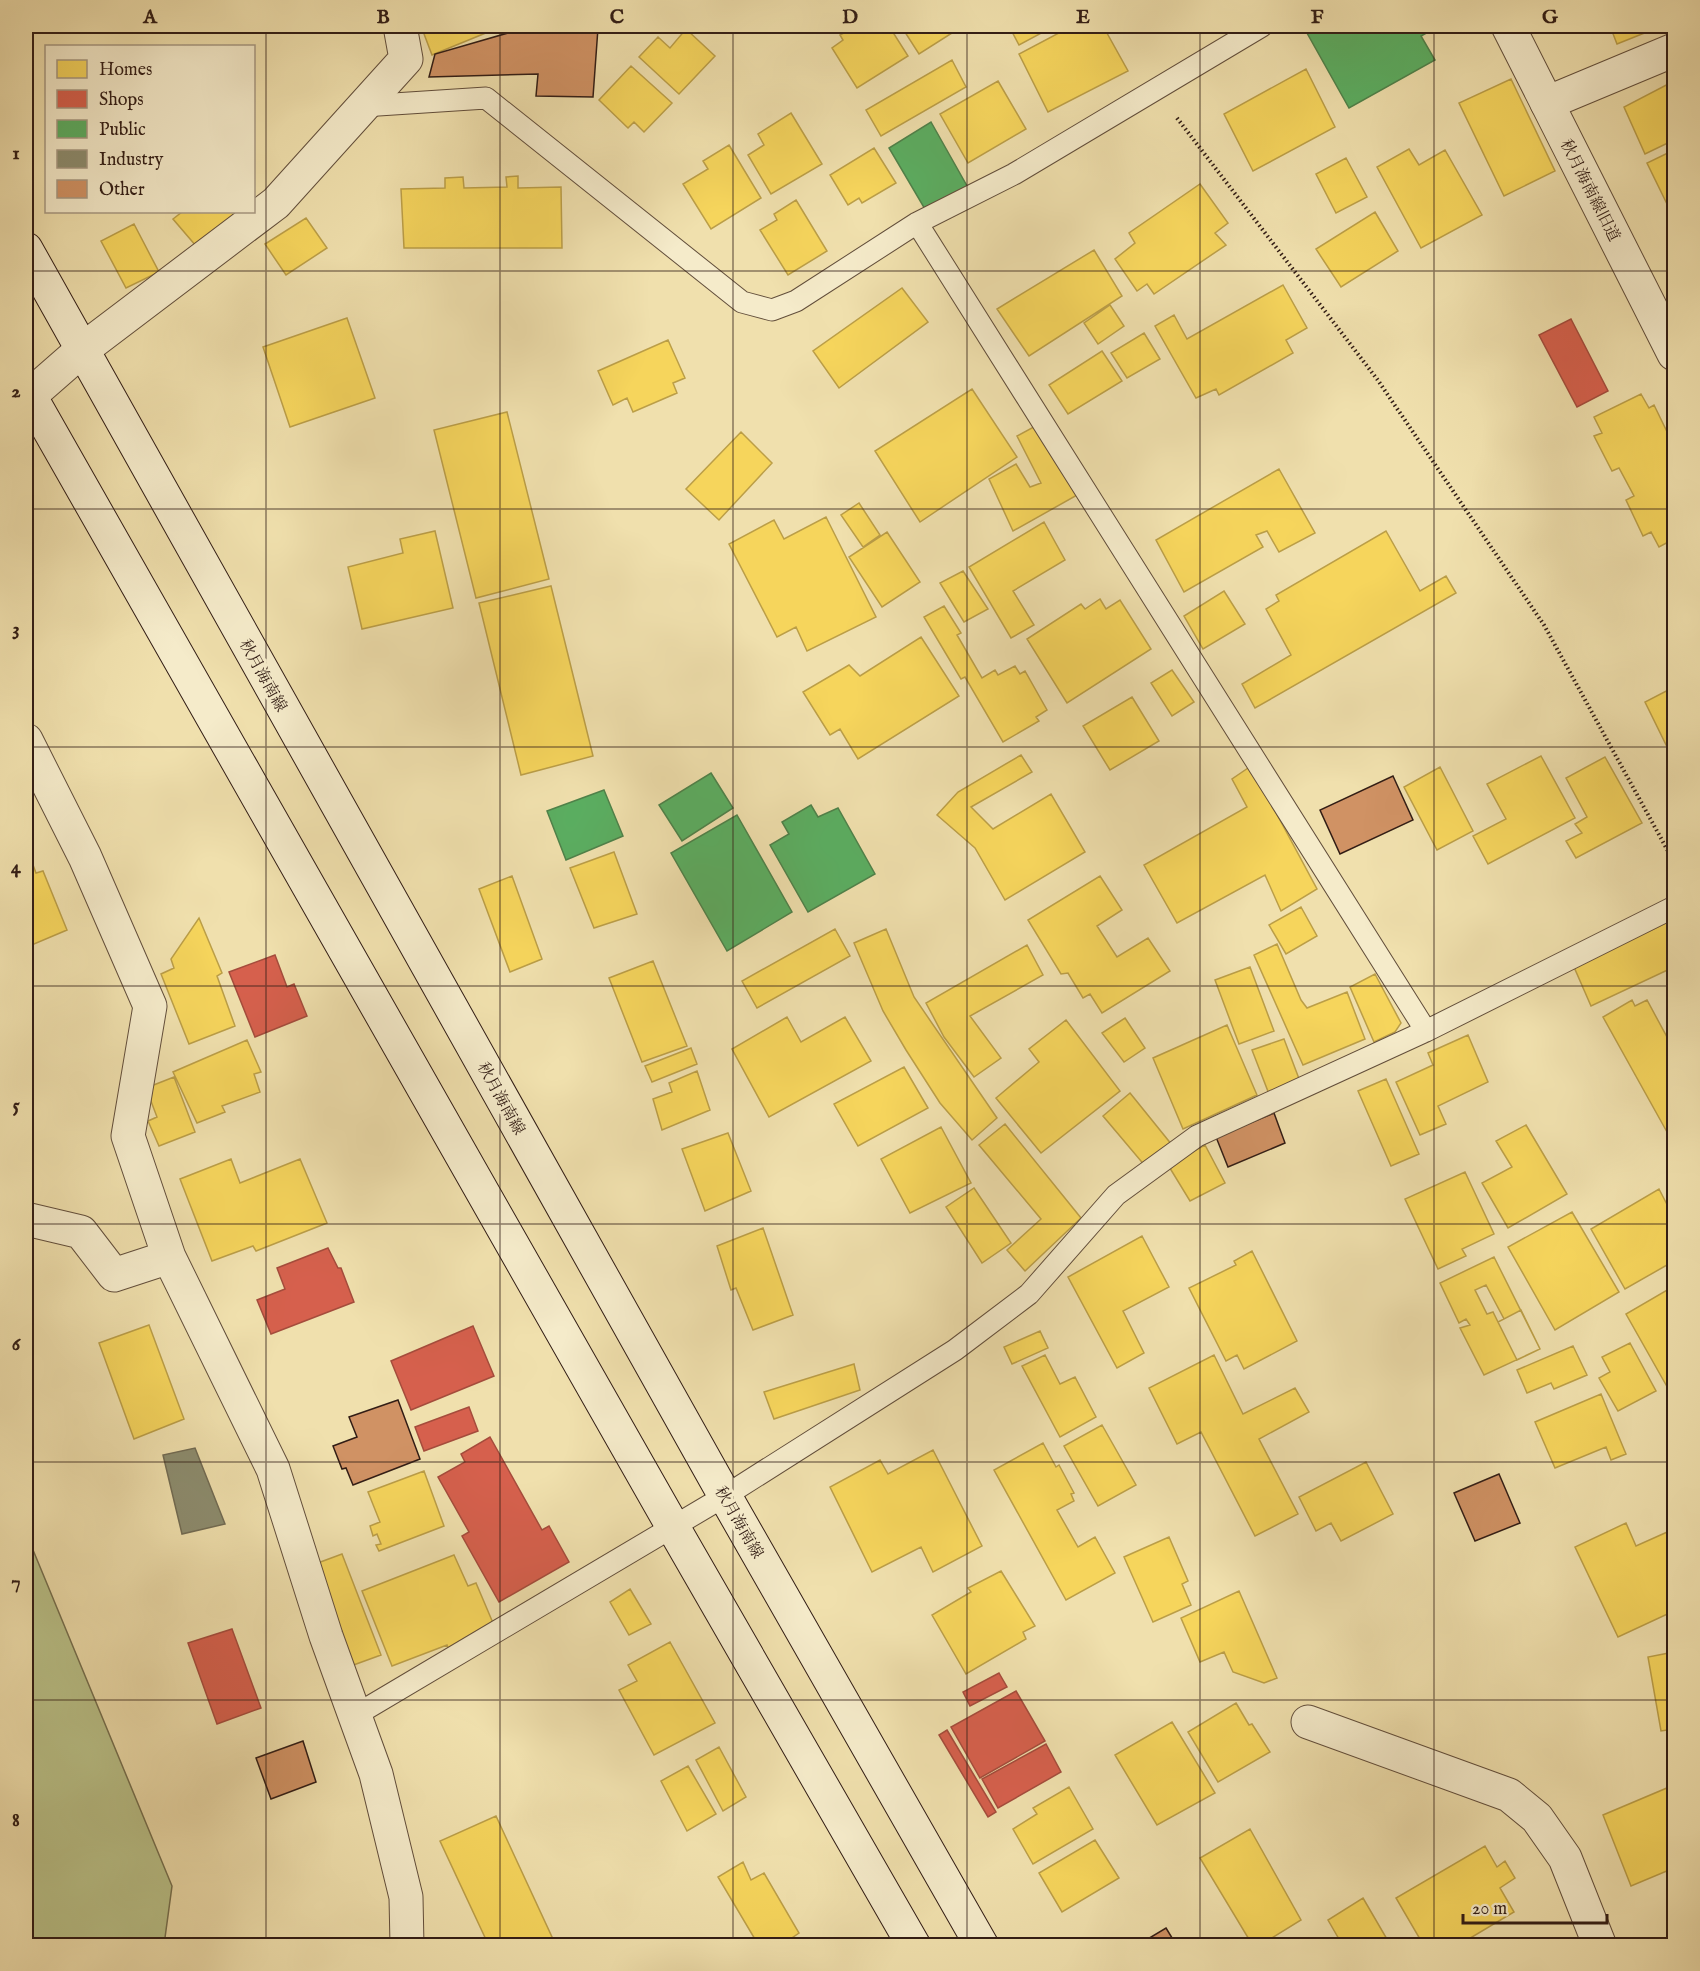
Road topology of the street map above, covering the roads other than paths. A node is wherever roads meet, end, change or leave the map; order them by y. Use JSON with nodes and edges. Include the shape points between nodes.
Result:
{"nodes":[{"id":1,"x":400,"y":26,"type":"edge"},
{"id":2,"x":1262,"y":26,"type":"edge"},
{"id":3,"x":1508,"y":26,"type":"edge"},
{"id":4,"x":1674,"y":50,"type":"edge"},
{"id":5,"x":1547,"y":103,"type":"junction"},
{"id":6,"x":363,"y":106,"type":"junction"},
{"id":7,"x":917,"y":223,"type":"junction"},
{"id":8,"x":26,"y":249,"type":"edge"},
{"id":9,"x":82,"y":350,"type":"junction"},
{"id":10,"x":1674,"y":354,"type":"edge"},
{"id":11,"x":27,"y":395,"type":"edge"},
{"id":12,"x":26,"y":740,"type":"edge"},
{"id":13,"x":1674,"y":907,"type":"edge"},
{"id":14,"x":1426,"y":1031,"type":"junction"},
{"id":15,"x":26,"y":1219,"type":"edge"},
{"id":16,"x":169,"y":1257,"type":"junction"},
{"id":17,"x":725,"y":1496,"type":"junction"},
{"id":18,"x":673,"y":1527,"type":"junction"},
{"id":19,"x":354,"y":1716,"type":"junction"},
{"id":20,"x":1308,"y":1722,"type":"dead end"},
{"id":21,"x":407,"y":1946,"type":"edge"},
{"id":22,"x":914,"y":1946,"type":"edge"},
{"id":23,"x":982,"y":1946,"type":"edge"},
{"id":24,"x":1600,"y":1946,"type":"edge"}],
"edges":[{"from":1,"to":6,"type":"main road","via":[[406,59]]},
{"from":2,"to":7,"type":"lane","via":[[1014,174]]},
{"from":3,"to":5,"type":"main road","name":"秋月海南線旧道"},
{"from":4,"to":5,"type":"main road"},
{"from":5,"to":10,"type":"main road","name":"秋月海南線旧道"},
{"from":6,"to":7,"type":"lane","via":[[486,98],[742,302],[772,310],[796,300]]},
{"from":6,"to":9,"type":"main road","via":[[276,203]]},
{"from":7,"to":14,"type":"lane"},
{"from":8,"to":9,"type":"main road","name":"秋月海南線"},
{"from":9,"to":11,"type":"main road"},
{"from":9,"to":17,"type":"main road","name":"秋月海南線"},
{"from":11,"to":18,"type":"main road"},
{"from":12,"to":16,"type":"main road","via":[[85,857],[150,1006],[128,1136]]},
{"from":13,"to":14,"type":"lane"},
{"from":14,"to":17,"type":"lane","via":[[1197,1136],[1116,1195],[1029,1294],[955,1350]]},
{"from":15,"to":16,"type":"main road","via":[[81,1232],[114,1275]]},
{"from":16,"to":19,"type":"main road","via":[[273,1469]]},
{"from":17,"to":18,"type":"lane"},
{"from":17,"to":23,"type":"main road","name":"秋月海南線"},
{"from":18,"to":19,"type":"lane"},
{"from":18,"to":22,"type":"main road"},
{"from":19,"to":21,"type":"main road","via":[[376,1774],[406,1897]]},
{"from":20,"to":24,"type":"main road","via":[[1509,1795],[1537,1818],[1565,1858]]}]}
